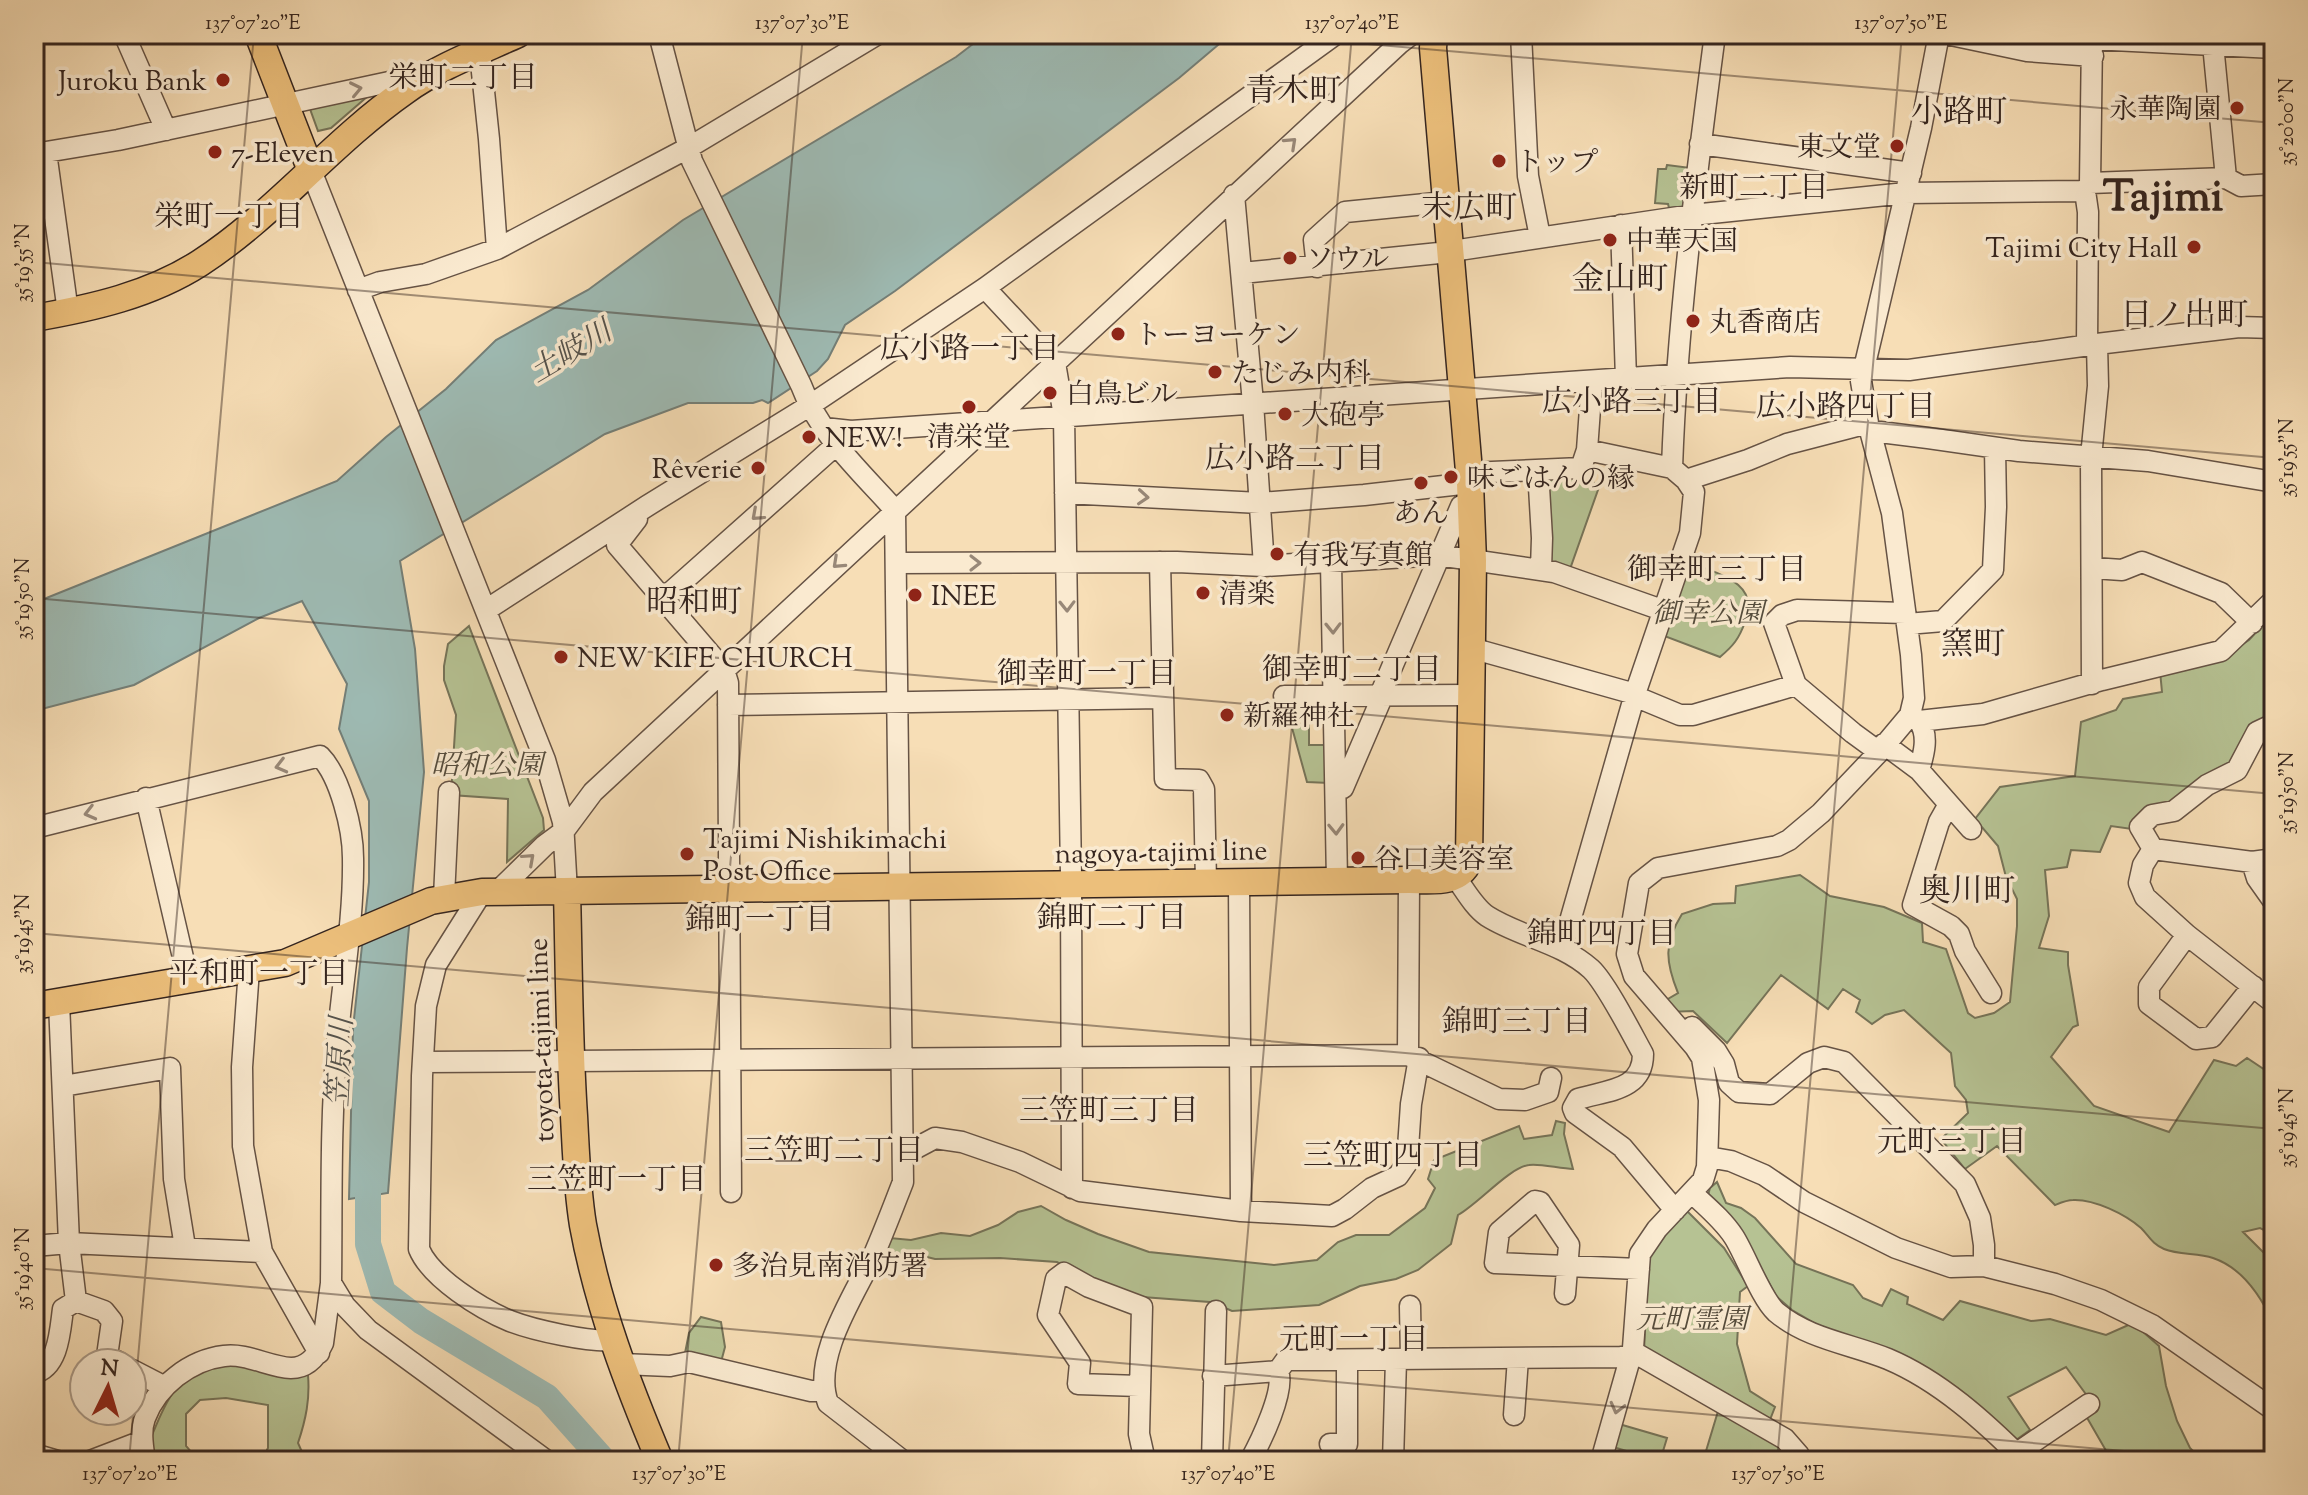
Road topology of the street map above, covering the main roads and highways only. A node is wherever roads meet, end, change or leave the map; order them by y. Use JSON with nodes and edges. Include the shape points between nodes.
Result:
{"nodes":[{"id":1,"x":258,"y":34,"type":"edge"},
{"id":2,"x":518,"y":34,"type":"edge"},
{"id":3,"x":1434,"y":34,"type":"edge"},
{"id":4,"x":480,"y":42,"type":"edge"},
{"id":5,"x":310,"y":168,"type":"junction"},
{"id":6,"x":34,"y":318,"type":"edge"},
{"id":7,"x":567,"y":892,"type":"junction"},
{"id":8,"x":46,"y":1004,"type":"edge"},
{"id":9,"x":660,"y":1461,"type":"edge"}],
"edges":[{"from":1,"to":5,"type":"main road"},
{"from":2,"to":4,"type":"main road"},
{"from":3,"to":7,"type":"main road","name":"nagoya-tajimi line","via":[[1473,561],[1465,870],[1456,878],[1409,880]]},
{"from":4,"to":5,"type":"main road","via":[[377,111]]},
{"from":5,"to":6,"type":"main road","via":[[200,263],[104,305]]},
{"from":7,"to":8,"type":"main road","name":"nagoya-tajimi line","via":[[490,891],[438,899],[285,963]]},
{"from":7,"to":9,"type":"main road","name":"toyota-tajimi line","via":[[571,1062],[583,1223],[618,1352]]}]}
